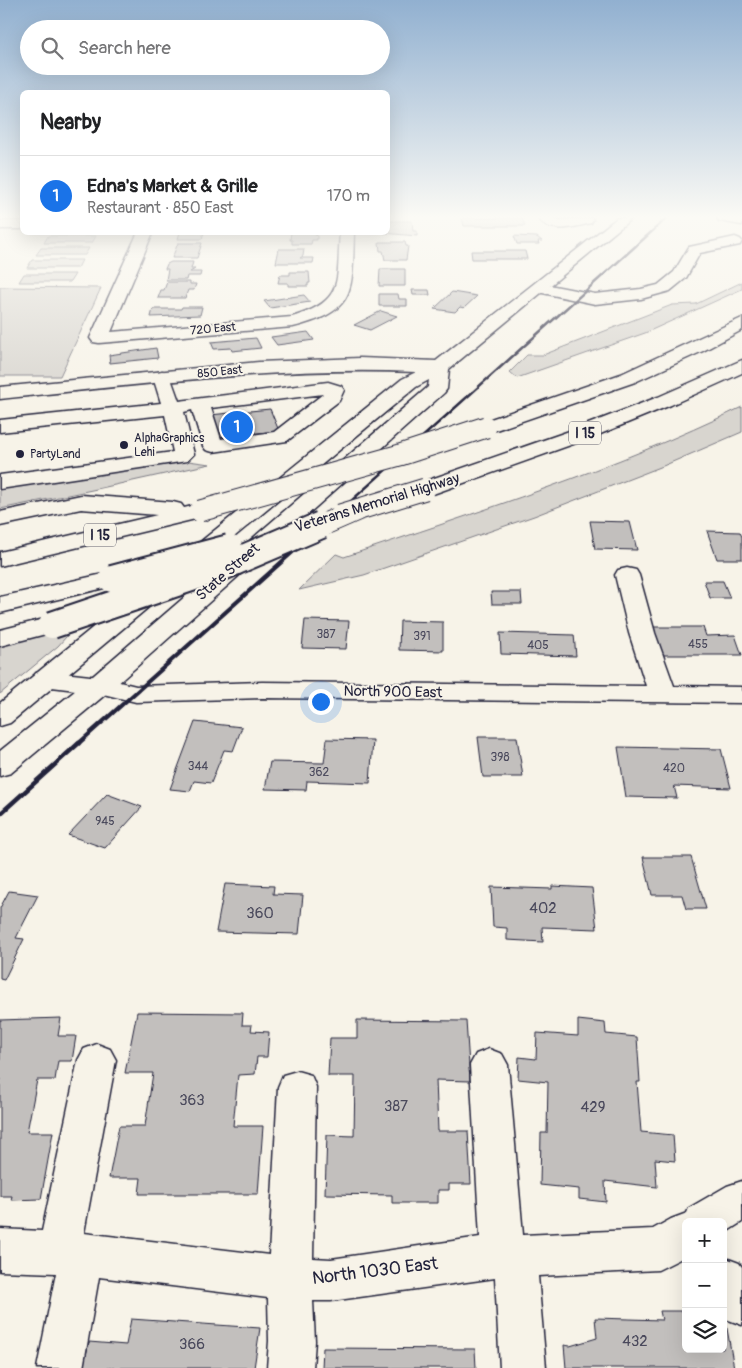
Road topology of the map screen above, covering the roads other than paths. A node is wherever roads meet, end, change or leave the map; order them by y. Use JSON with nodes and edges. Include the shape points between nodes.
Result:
{"nodes":[{"id":1,"x":124,"y":282,"type":"edge"},
{"id":2,"x":344,"y":282,"type":"edge"},
{"id":3,"x":547,"y":282,"type":"edge"},
{"id":4,"x":672,"y":282,"type":"edge"},
{"id":5,"x":539,"y":288,"type":"junction"},
{"id":6,"x":742,"y":323,"type":"edge"},
{"id":7,"x":742,"y":366,"type":"edge"},
{"id":8,"x":440,"y":367,"type":"junction"},
{"id":9,"x":259,"y":368,"type":"junction"},
{"id":10,"x":162,"y":377,"type":"junction"},
{"id":11,"x":0,"y":393,"type":"edge"},
{"id":12,"x":273,"y":394,"type":"junction"},
{"id":13,"x":200,"y":403,"type":"junction"},
{"id":14,"x":172,"y":408,"type":"junction"},
{"id":15,"x":298,"y":424,"type":"junction"},
{"id":16,"x":0,"y":426,"type":"edge"},
{"id":17,"x":0,"y":482,"type":"edge"},
{"id":18,"x":357,"y":510,"type":"junction"},
{"id":19,"x":200,"y":511,"type":"junction"},
{"id":20,"x":0,"y":519,"type":"edge"},
{"id":21,"x":0,"y":558,"type":"edge"},
{"id":22,"x":627,"y":575,"type":"dead end"},
{"id":23,"x":0,"y":605,"type":"edge"},
{"id":24,"x":0,"y":638,"type":"edge"},
{"id":25,"x":46,"y":679,"type":"junction"},
{"id":26,"x":98,"y":685,"type":"junction"},
{"id":27,"x":663,"y":694,"type":"junction"},
{"id":28,"x":742,"y":695,"type":"edge"},
{"id":29,"x":0,"y":717,"type":"edge"},
{"id":30,"x":0,"y":766,"type":"edge"},
{"id":31,"x":97,"y":1060,"type":"dead end"},
{"id":32,"x":489,"y":1065,"type":"dead end"},
{"id":33,"x":297,"y":1087,"type":"dead end"},
{"id":34,"x":742,"y":1200,"type":"edge"},
{"id":35,"x":711,"y":1218,"type":"edge"},
{"id":36,"x":682,"y":1235,"type":"edge"},
{"id":37,"x":0,"y":1250,"type":"edge"},
{"id":38,"x":70,"y":1253,"type":"junction"},
{"id":39,"x":509,"y":1256,"type":"junction"},
{"id":40,"x":290,"y":1279,"type":"junction"},
{"id":41,"x":727,"y":1283,"type":"edge"},
{"id":42,"x":742,"y":1303,"type":"edge"},
{"id":43,"x":60,"y":1368,"type":"edge"},
{"id":44,"x":290,"y":1368,"type":"edge"},
{"id":45,"x":523,"y":1368,"type":"edge"}],
"edges":[{"from":1,"to":2,"type":"main road","name":"720 East","via":[[99,338],[293,322],[324,312],[343,294]]},
{"from":3,"to":5,"type":"main road","name":"State Street"},
{"from":4,"to":5,"type":"main road","via":[[664,288],[641,294],[595,299]]},
{"from":5,"to":8,"type":"main road","name":"State Street"},
{"from":6,"to":19,"type":"main road","number":"I 15","bridge":true,"via":[[628,378],[400,455]]},
{"from":7,"to":18,"type":"main road","name":"Veterans Memorial Highway","number":"I 15","bridge":true,"via":[[531,454]]},
{"from":8,"to":9,"type":"main road","name":"850 East","via":[[360,364]]},
{"from":8,"to":25,"type":"main road","name":"State Street","via":[[408,383]]},
{"from":8,"to":26,"type":"main road","name":"State Street","via":[[437,389]]},
{"from":9,"to":10,"type":"main road","name":"850 East"},
{"from":9,"to":12,"type":"main road"},
{"from":10,"to":11,"type":"main road","name":"850 East"},
{"from":10,"to":14,"type":"main road"},
{"from":12,"to":13,"type":"main road"},
{"from":12,"to":15,"type":"main road"},
{"from":12,"to":15,"type":"main road","via":[[334,390],[332,397]]},
{"from":13,"to":14,"type":"main road"},
{"from":13,"to":15,"type":"main road","via":[[212,446],[280,437]]},
{"from":14,"to":16,"type":"main road"},
{"from":14,"to":17,"type":"main road","via":[[184,454],[180,457]]},
{"from":18,"to":23,"type":"main road","name":"Veterans Memorial Highway","number":"I 15","bridge":true,"via":[[112,579]]},
{"from":18,"to":24,"type":"main road","bridge":true,"via":[[218,569],[52,625]]},
{"from":19,"to":20,"type":"main road","via":[[81,502]]},
{"from":19,"to":21,"type":"main road","number":"I 15"},
{"from":22,"to":27,"type":"main road"},
{"from":25,"to":26,"type":"main road","name":"North 900 East"},
{"from":25,"to":29,"type":"main road","name":"State Street"},
{"from":26,"to":27,"type":"main road","name":"North 900 East","via":[[136,694],[262,690]]},
{"from":26,"to":30,"type":"main road","name":"State Street"},
{"from":27,"to":28,"type":"main road","name":"North 900 East"},
{"from":31,"to":38,"type":"main road"},
{"from":32,"to":39,"type":"main road"},
{"from":33,"to":40,"type":"main road"},
{"from":34,"to":35,"type":"main road"},
{"from":36,"to":39,"type":"main road","name":"North 1030 East","via":[[658,1249]]},
{"from":37,"to":38,"type":"main road","name":"North 1030 East"},
{"from":38,"to":40,"type":"main road","name":"North 1030 East"},
{"from":38,"to":43,"type":"main road"},
{"from":39,"to":40,"type":"main road","name":"North 1030 East","via":[[331,1280]]},
{"from":39,"to":45,"type":"main road"},
{"from":40,"to":44,"type":"main road"},
{"from":41,"to":42,"type":"main road"}]}
